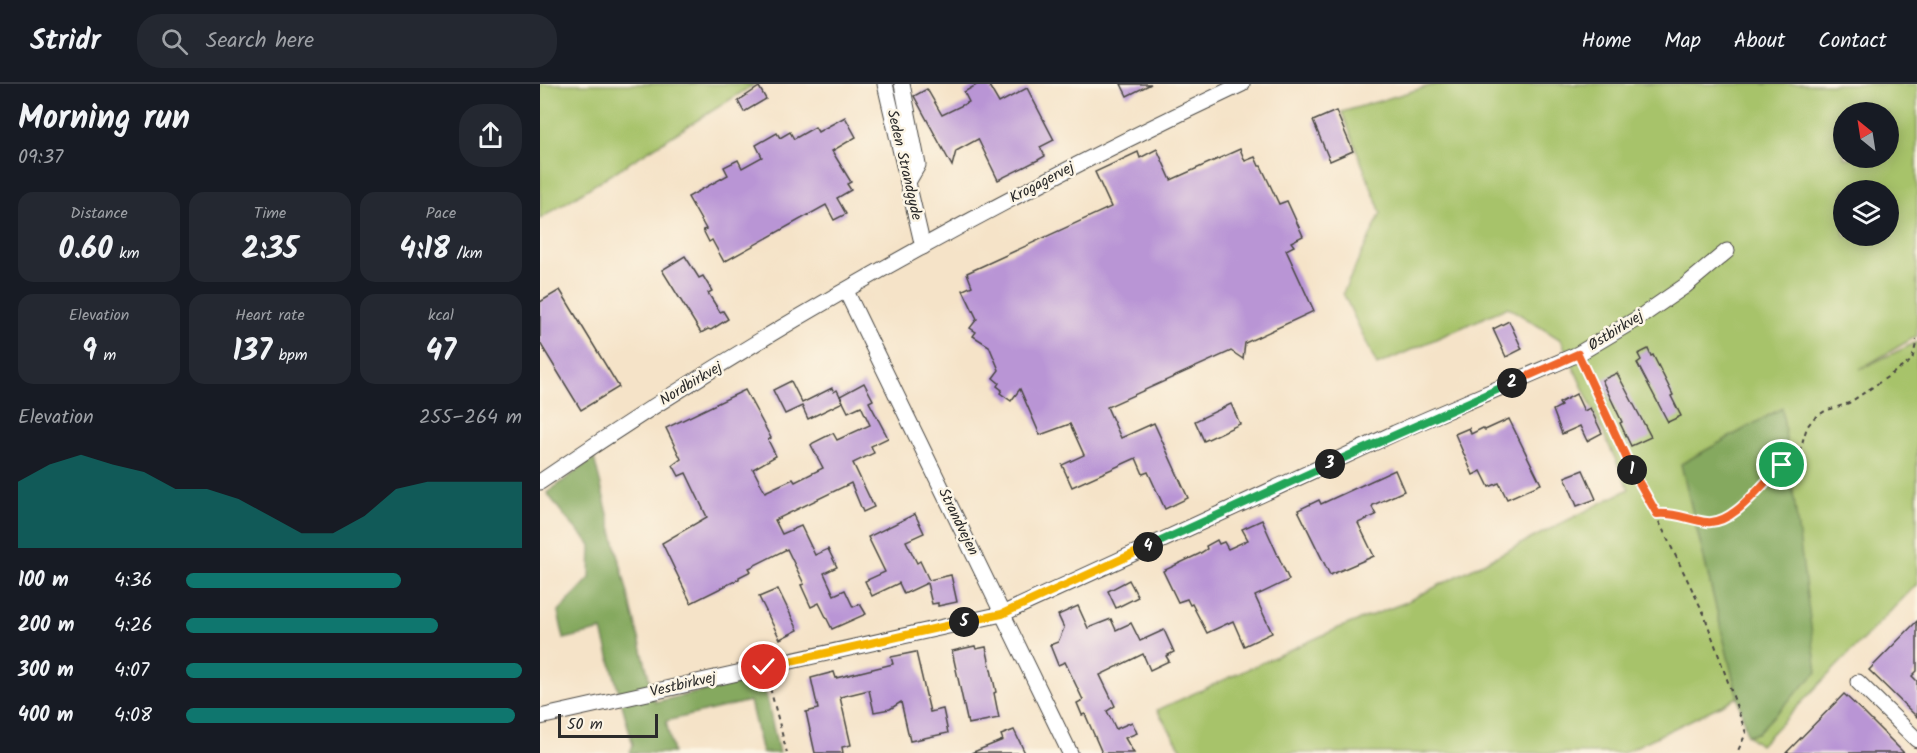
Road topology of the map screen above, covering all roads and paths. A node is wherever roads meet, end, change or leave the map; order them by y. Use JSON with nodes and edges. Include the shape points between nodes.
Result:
{"nodes":[{"id":1,"x":885,"y":84,"type":"edge"},
{"id":2,"x":902,"y":84,"type":"edge"},
{"id":3,"x":1242,"y":84,"type":"edge"},
{"id":4,"x":908,"y":182,"type":"junction"},
{"id":5,"x":923,"y":247,"type":"junction"},
{"id":6,"x":1727,"y":251,"type":"dead end"},
{"id":7,"x":846,"y":291,"type":"junction"},
{"id":8,"x":1917,"y":340,"type":"edge"},
{"id":9,"x":1578,"y":354,"type":"junction"},
{"id":10,"x":541,"y":480,"type":"edge"},
{"id":11,"x":1657,"y":514,"type":"junction"},
{"id":12,"x":1002,"y":614,"type":"junction"},
{"id":13,"x":764,"y":667,"type":"junction"},
{"id":14,"x":1858,"y":682,"type":"dead end"},
{"id":15,"x":540,"y":717,"type":"edge"},
{"id":16,"x":1917,"y":741,"type":"edge"},
{"id":17,"x":1063,"y":750,"type":"edge"},
{"id":18,"x":787,"y":753,"type":"edge"},
{"id":19,"x":1737,"y":753,"type":"edge"}],
"edges":[{"from":1,"to":4,"type":"street","name":"Seden Strandgyde"},
{"from":2,"to":4,"type":"street","via":[[918,165]]},
{"from":3,"to":5,"type":"street","name":"Krogagervej","via":[[1039,183]]},
{"from":4,"to":5,"type":"street","name":"Seden Strandgyde"},
{"from":5,"to":7,"type":"street","name":"Krogagervej"},
{"from":6,"to":9,"type":"street","name":"Østbirkvej","via":[[1685,286]]},
{"from":7,"to":10,"type":"street","name":"Nordbirkvej","via":[[632,419]]},
{"from":7,"to":12,"type":"street","name":"Strandvejen"},
{"from":8,"to":11,"type":"path","via":[[1912,360],[1849,403],[1814,418],[1799,453],[1782,465],[1744,506],[1710,522]]},
{"from":9,"to":11,"type":"path"},
{"from":9,"to":12,"type":"street","name":"Østbirkvej"},
{"from":11,"to":19,"type":"path","via":[[1704,614],[1741,718],[1746,733]]},
{"from":12,"to":13,"type":"street","name":"Vestbirkvej"},
{"from":12,"to":17,"type":"street","name":"Strandvejen"},
{"from":13,"to":15,"type":"street","name":"Vestbirkvej"},
{"from":13,"to":18,"type":"path"},
{"from":14,"to":16,"type":"street"}]}
